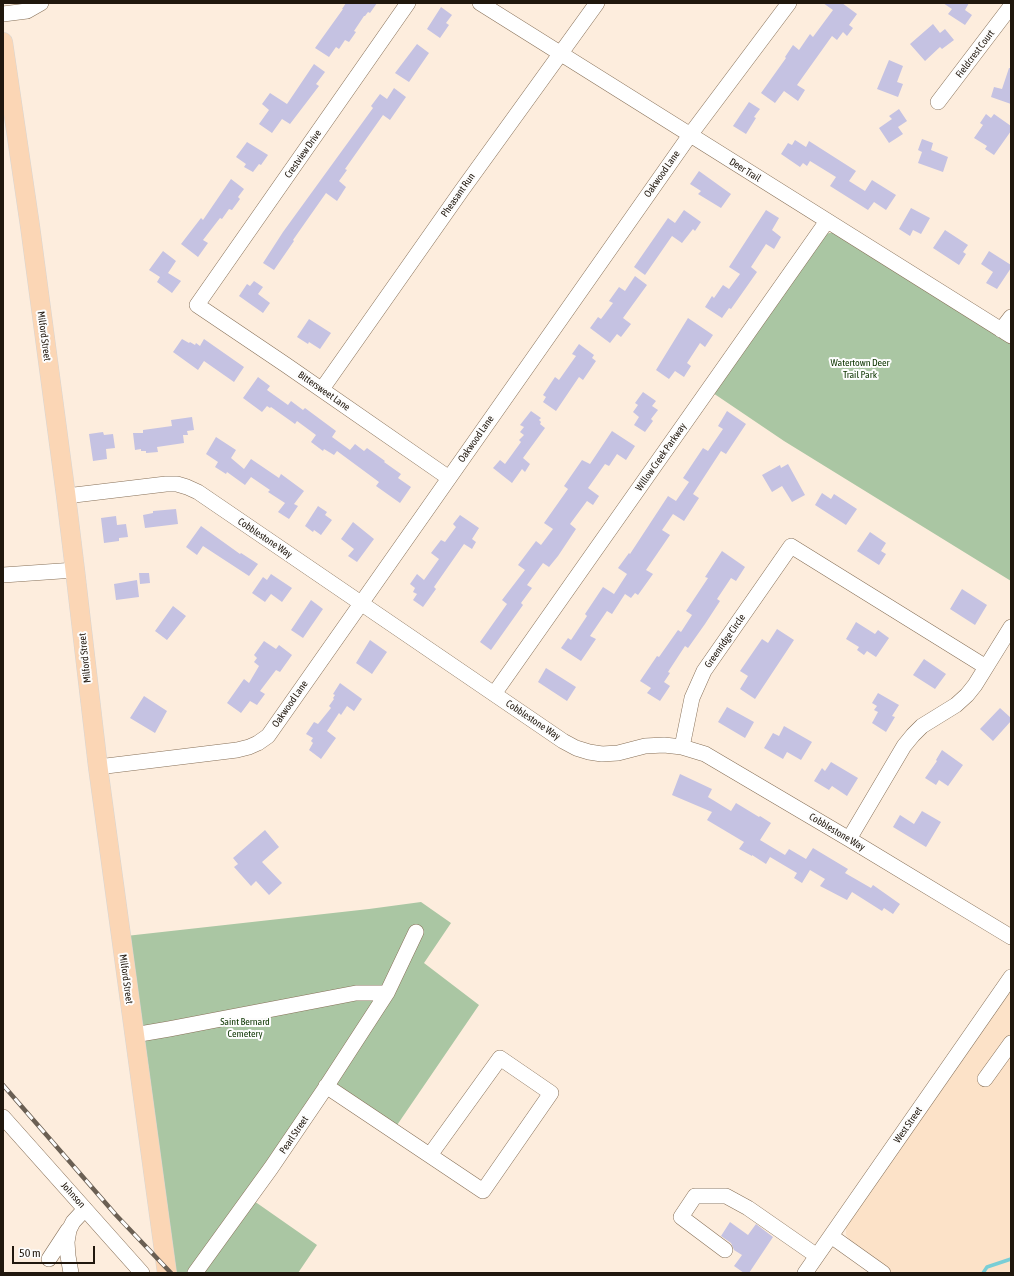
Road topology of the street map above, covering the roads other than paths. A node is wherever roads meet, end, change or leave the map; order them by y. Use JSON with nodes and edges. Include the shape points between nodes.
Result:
{"nodes":[{"id":1,"x":41,"y":3,"type":"edge"},
{"id":2,"x":408,"y":3,"type":"edge"},
{"id":3,"x":480,"y":3,"type":"edge"},
{"id":4,"x":597,"y":3,"type":"edge"},
{"id":5,"x":790,"y":3,"type":"edge"},
{"id":6,"x":1011,"y":6,"type":"edge"},
{"id":7,"x":3,"y":14,"type":"edge"},
{"id":8,"x":3,"y":42,"type":"edge"},
{"id":9,"x":559,"y":54,"type":"junction"},
{"id":10,"x":938,"y":102,"type":"dead end"},
{"id":11,"x":690,"y":135,"type":"junction"},
{"id":12,"x":827,"y":221,"type":"junction"},
{"id":13,"x":197,"y":305,"type":"joint"},
{"id":14,"x":1011,"y":317,"type":"edge"},
{"id":15,"x":1006,"y":333,"type":"edge"},
{"id":16,"x":322,"y":390,"type":"junction"},
{"id":17,"x":449,"y":478,"type":"junction"},
{"id":18,"x":66,"y":496,"type":"junction"},
{"id":19,"x":76,"y":570,"type":"junction"},
{"id":20,"x":3,"y":575,"type":"edge"},
{"id":21,"x":362,"y":603,"type":"junction"},
{"id":22,"x":1011,"y":627,"type":"edge"},
{"id":23,"x":986,"y":667,"type":"junction"},
{"id":24,"x":494,"y":694,"type":"junction"},
{"id":25,"x":682,"y":747,"type":"junction"},
{"id":26,"x":98,"y":767,"type":"junction"},
{"id":27,"x":849,"y":839,"type":"junction"},
{"id":28,"x":416,"y":932,"type":"dead end"},
{"id":29,"x":1011,"y":937,"type":"edge"},
{"id":30,"x":1011,"y":977,"type":"edge"},
{"id":31,"x":387,"y":993,"type":"junction"},
{"id":32,"x":134,"y":1034,"type":"junction"},
{"id":33,"x":1011,"y":1043,"type":"edge"},
{"id":34,"x":985,"y":1079,"type":"dead end"},
{"id":35,"x":326,"y":1086,"type":"junction"},
{"id":36,"x":3,"y":1117,"type":"edge"},
{"id":37,"x":430,"y":1155,"type":"junction"},
{"id":38,"x":85,"y":1209,"type":"junction"},
{"id":39,"x":72,"y":1222,"type":"junction"},
{"id":40,"x":831,"y":1236,"type":"junction"},
{"id":41,"x":725,"y":1250,"type":"dead end"},
{"id":42,"x":817,"y":1256,"type":"junction"},
{"id":43,"x":49,"y":1259,"type":"dead end"},
{"id":44,"x":71,"y":1273,"type":"edge"},
{"id":45,"x":142,"y":1273,"type":"edge"},
{"id":46,"x":167,"y":1273,"type":"edge"},
{"id":47,"x":195,"y":1273,"type":"edge"},
{"id":48,"x":805,"y":1273,"type":"edge"},
{"id":49,"x":883,"y":1273,"type":"edge"}],
"edges":[{"from":1,"to":7,"type":"street","via":[[27,11]]},
{"from":2,"to":13,"type":"street","name":"Crestview Drive"},
{"from":3,"to":9,"type":"street","name":"Deer Trail"},
{"from":4,"to":9,"type":"street","name":"Pheasant Run"},
{"from":5,"to":11,"type":"street","name":"Oakwood Lane"},
{"from":6,"to":10,"type":"street","name":"Fieldcrest Court"},
{"from":8,"to":18,"type":"main road","name":"Milford Street"},
{"from":9,"to":11,"type":"street","name":"Deer Trail"},
{"from":9,"to":16,"type":"street","name":"Pheasant Run"},
{"from":11,"to":12,"type":"street","name":"Deer Trail"},
{"from":11,"to":17,"type":"street","name":"Oakwood Lane"},
{"from":12,"to":15,"type":"street","name":"Deer Trail"},
{"from":12,"to":24,"type":"street","name":"Willow Creek Parkway"},
{"from":13,"to":16,"type":"street","name":"Bittersweet Lane"},
{"from":14,"to":15,"type":"street"},
{"from":16,"to":17,"type":"street","name":"Bittersweet Lane"},
{"from":17,"to":21,"type":"street","name":"Oakwood Lane"},
{"from":18,"to":19,"type":"main road","name":"Milford Street"},
{"from":18,"to":21,"type":"street","name":"Cobblestone Way","via":[[166,484],[187,487]]},
{"from":19,"to":20,"type":"street"},
{"from":19,"to":26,"type":"main road","name":"Milford Street"},
{"from":21,"to":24,"type":"street","name":"Cobblestone Way"},
{"from":21,"to":26,"type":"street","name":"Oakwood Lane","via":[[268,736],[258,743],[237,750]]},
{"from":22,"to":23,"type":"street"},
{"from":23,"to":25,"type":"street","name":"Greenridge Circle","via":[[791,546],[704,671],[692,698]]},
{"from":23,"to":27,"type":"street","via":[[967,695],[922,726],[909,741]]},
{"from":24,"to":25,"type":"street","name":"Cobblestone Way","via":[[564,741],[589,752],[618,753],[645,746]]},
{"from":25,"to":27,"type":"street","name":"Cobblestone Way","via":[[714,760]]},
{"from":26,"to":32,"type":"main road","name":"Milford Street"},
{"from":27,"to":29,"type":"street","name":"Cobblestone Way"},
{"from":28,"to":31,"type":"street","name":"Pearl Street"},
{"from":30,"to":40,"type":"street","name":"West Street"},
{"from":31,"to":32,"type":"street","via":[[356,993]]},
{"from":31,"to":35,"type":"street","name":"Pearl Street"},
{"from":32,"to":46,"type":"main road","name":"Milford Street"},
{"from":33,"to":34,"type":"street"},
{"from":35,"to":37,"type":"street"},
{"from":35,"to":47,"type":"street","name":"Pearl Street","via":[[271,1168]]},
{"from":36,"to":38,"type":"street","name":"Johnson"},
{"from":37,"to":37,"type":"street","via":[[483,1191],[551,1093],[500,1058]]},
{"from":38,"to":39,"type":"street"},
{"from":38,"to":45,"type":"street","name":"Johnson"},
{"from":39,"to":43,"type":"street"},
{"from":39,"to":44,"type":"street","via":[[67,1242]]},
{"from":40,"to":42,"type":"street","name":"West Street"},
{"from":40,"to":49,"type":"street"},
{"from":41,"to":42,"type":"street","via":[[681,1217],[695,1196],[726,1196],[748,1208]]},
{"from":42,"to":48,"type":"street","name":"West Street"}]}
